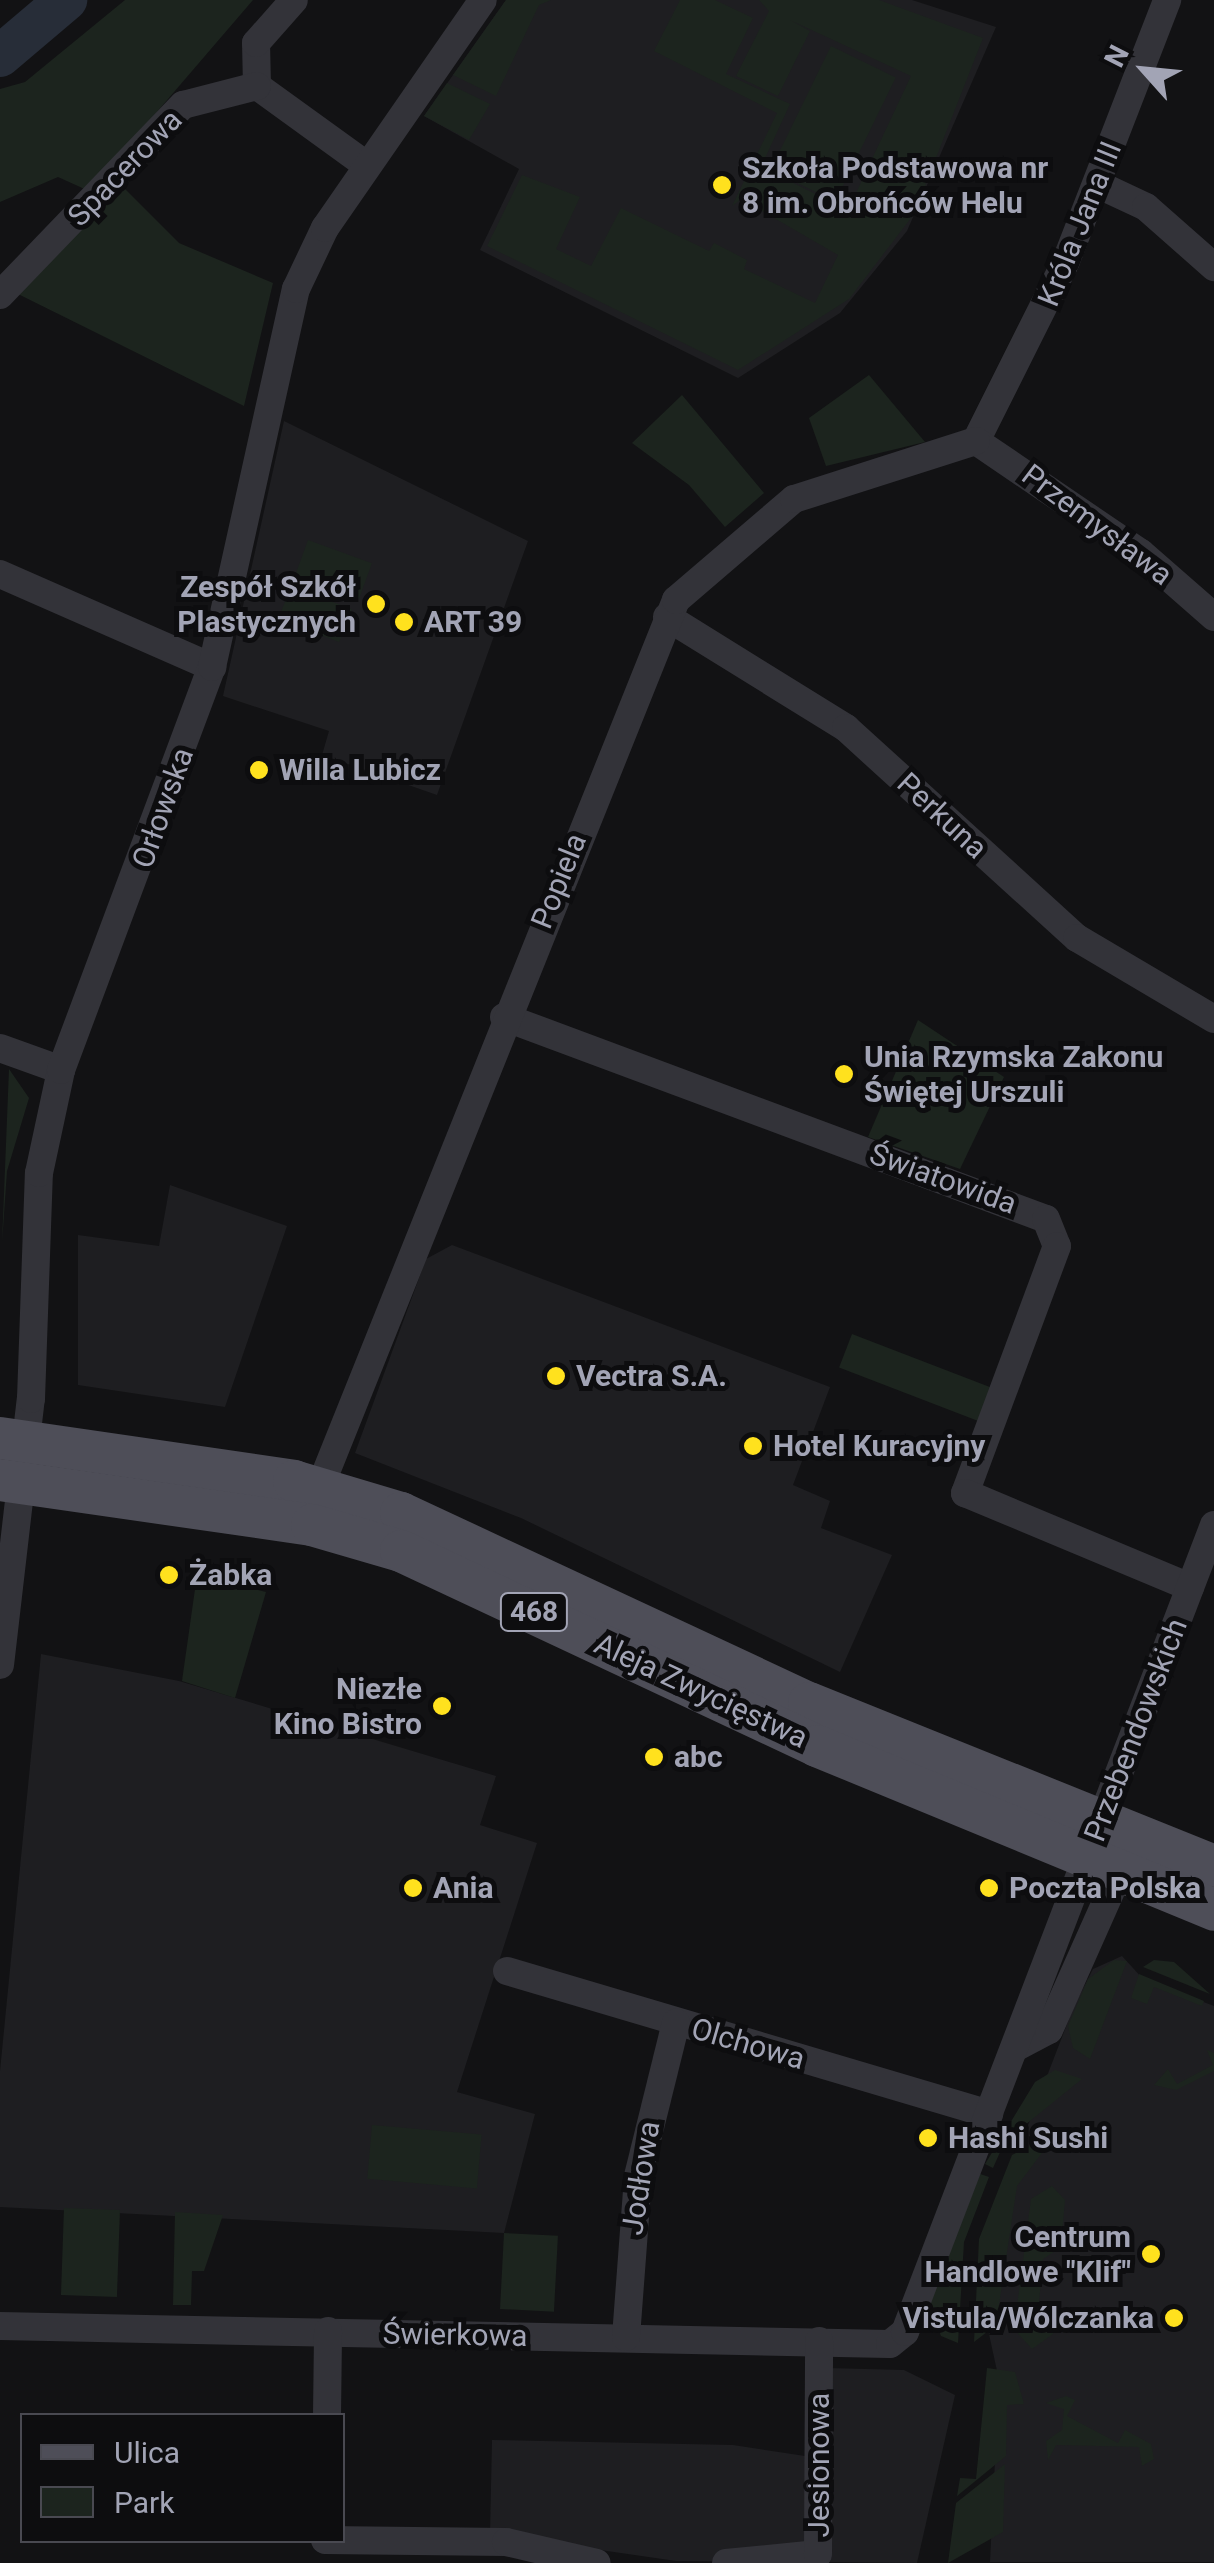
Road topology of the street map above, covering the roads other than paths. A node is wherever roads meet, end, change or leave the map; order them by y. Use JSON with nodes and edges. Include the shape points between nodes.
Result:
{"nodes":[{"id":1,"x":294,"y":0,"type":"edge"},
{"id":2,"x":483,"y":0,"type":"edge"},
{"id":3,"x":1168,"y":0,"type":"edge"},
{"id":4,"x":257,"y":86,"type":"junction"},
{"id":5,"x":366,"y":165,"type":"junction"},
{"id":6,"x":1098,"y":184,"type":"junction"},
{"id":7,"x":1214,"y":267,"type":"edge"},
{"id":8,"x":0,"y":295,"type":"edge"},
{"id":9,"x":976,"y":440,"type":"junction"},
{"id":10,"x":0,"y":574,"type":"edge"},
{"id":11,"x":667,"y":617,"type":"junction"},
{"id":12,"x":1214,"y":617,"type":"edge"},
{"id":13,"x":212,"y":667,"type":"junction"},
{"id":14,"x":504,"y":1017,"type":"junction"},
{"id":15,"x":1214,"y":1019,"type":"edge"},
{"id":16,"x":0,"y":1048,"type":"edge"},
{"id":17,"x":61,"y":1070,"type":"junction"},
{"id":18,"x":12,"y":1461,"type":"edge"},
{"id":19,"x":320,"y":1488,"type":"junction"},
{"id":20,"x":1214,"y":1525,"type":"edge"},
{"id":21,"x":1190,"y":1587,"type":"junction"},
{"id":22,"x":0,"y":1665,"type":"edge"},
{"id":23,"x":1102,"y":1851,"type":"junction"},
{"id":24,"x":1214,"y":1866,"type":"edge"},
{"id":25,"x":1214,"y":1910,"type":"edge"},
{"id":26,"x":507,"y":1971,"type":"dead end"},
{"id":27,"x":676,"y":2022,"type":"junction"},
{"id":28,"x":989,"y":2114,"type":"junction"},
{"id":29,"x":0,"y":2326,"type":"edge"},
{"id":30,"x":328,"y":2332,"type":"junction"},
{"id":31,"x":905,"y":2332,"type":"joint"},
{"id":32,"x":626,"y":2337,"type":"junction"},
{"id":33,"x":819,"y":2341,"type":"junction"},
{"id":34,"x":327,"y":2413,"type":"edge"},
{"id":35,"x":345,"y":2540,"type":"edge"},
{"id":36,"x":597,"y":2563,"type":"edge"},
{"id":37,"x":726,"y":2563,"type":"edge"}],
"edges":[{"from":1,"to":4,"type":"street","via":[[256,43]]},
{"from":2,"to":5,"type":"street","name":"Orłowska"},
{"from":3,"to":6,"type":"street","name":"Króla Jana III"},
{"from":4,"to":5,"type":"street"},
{"from":4,"to":8,"type":"street","name":"Spacerowa","via":[[183,105]]},
{"from":5,"to":13,"type":"street","name":"Orłowska","via":[[296,289]]},
{"from":6,"to":7,"type":"street","via":[[1146,208]]},
{"from":6,"to":9,"type":"street","name":"Króla Jana III"},
{"from":9,"to":11,"type":"street","name":"Popiela","via":[[794,499],[685,590]]},
{"from":9,"to":12,"type":"street","name":"Przemysława","via":[[1141,552]]},
{"from":10,"to":13,"type":"street"},
{"from":11,"to":14,"type":"street","name":"Popiela"},
{"from":11,"to":15,"type":"street","name":"Perkuna","via":[[846,728],[1061,926]]},
{"from":13,"to":17,"type":"street","name":"Orłowska"},
{"from":14,"to":19,"type":"street","name":"Popiela"},
{"from":14,"to":21,"type":"street","name":"Światowida","via":[[1046,1219],[1057,1246],[965,1494]]},
{"from":16,"to":17,"type":"street"},
{"from":17,"to":18,"type":"street","name":"Orłowska","via":[[39,1172]]},
{"from":18,"to":19,"type":"main road","name":"Aleja Zwycięstwa","number":"468"},
{"from":18,"to":22,"type":"street","name":"Orłowska"},
{"from":18,"to":23,"type":"main road","name":"Aleja Zwycięstwa","number":"468","via":[[312,1525],[401,1551]]},
{"from":19,"to":23,"type":"main road","name":"Aleja Zwycięstwa","number":"468","via":[[456,1536],[808,1702]]},
{"from":20,"to":21,"type":"street","name":"Przebendowskich"},
{"from":21,"to":23,"type":"street","name":"Przebendowskich"},
{"from":23,"to":24,"type":"main road","name":"Aleja Zwycięstwa","number":"468"},
{"from":23,"to":25,"type":"main road","name":"Aleja Zwycięstwa","number":"468"},
{"from":23,"to":28,"type":"street","name":"Przebendowskich"},
{"from":26,"to":27,"type":"street","name":"Olchowa"},
{"from":27,"to":28,"type":"street","name":"Olchowa"},
{"from":27,"to":32,"type":"street","name":"Jodłowa","via":[[636,2190]]},
{"from":28,"to":31,"type":"street","name":"Przebendowskich"},
{"from":29,"to":30,"type":"street","name":"Świerkowa"},
{"from":30,"to":32,"type":"street","name":"Świerkowa"},
{"from":30,"to":34,"type":"street"},
{"from":31,"to":33,"type":"street","name":"Świerkowa","via":[[880,2346]]},
{"from":32,"to":33,"type":"street","name":"Świerkowa"},
{"from":33,"to":37,"type":"street","name":"Jesionowa","via":[[818,2554]]},
{"from":35,"to":36,"type":"street","via":[[506,2542]]}]}
